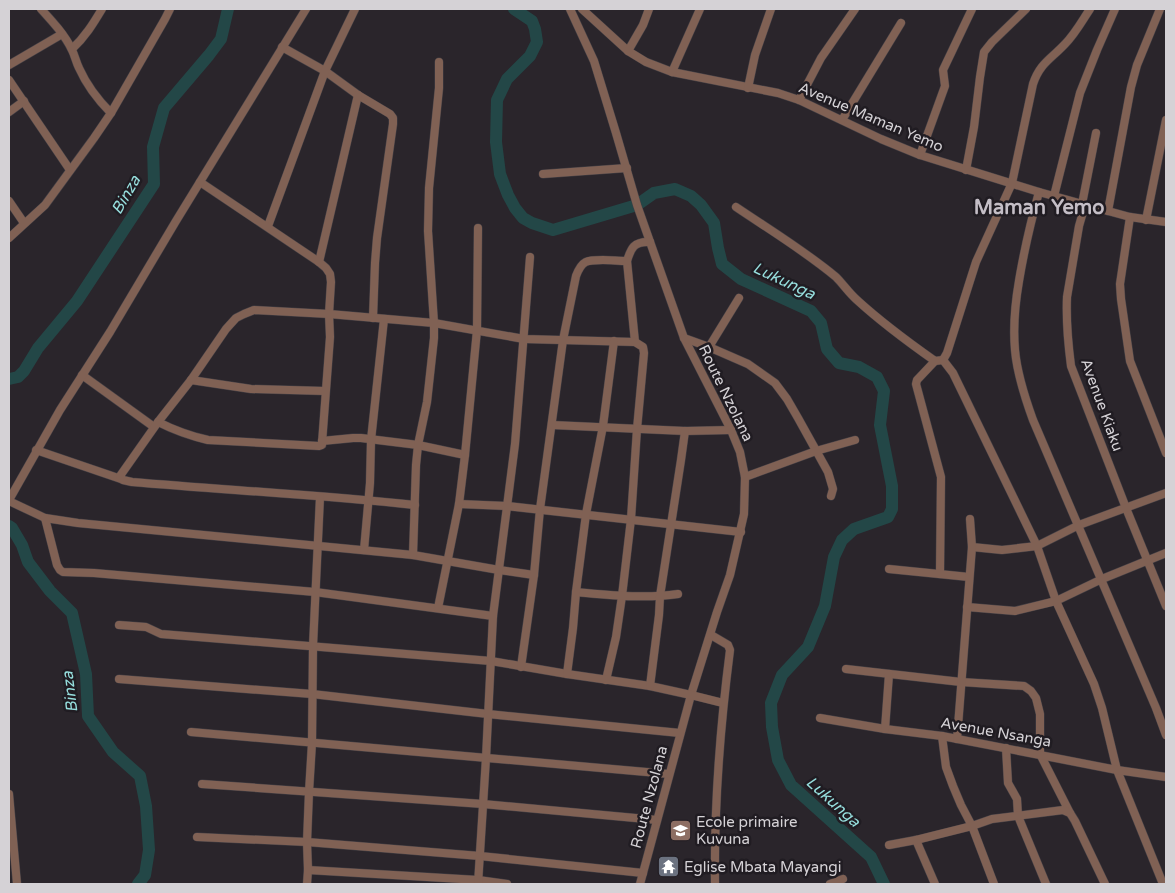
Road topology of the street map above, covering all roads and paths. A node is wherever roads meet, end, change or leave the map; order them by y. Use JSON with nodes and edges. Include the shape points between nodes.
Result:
{"nodes":[{"id":1,"x":41,"y":9,"type":"edge"},
{"id":2,"x":102,"y":9,"type":"edge"},
{"id":3,"x":170,"y":9,"type":"edge"},
{"id":4,"x":306,"y":9,"type":"edge"},
{"id":5,"x":355,"y":9,"type":"edge"},
{"id":6,"x":570,"y":9,"type":"edge"},
{"id":7,"x":649,"y":9,"type":"edge"},
{"id":8,"x":700,"y":9,"type":"edge"},
{"id":9,"x":771,"y":9,"type":"edge"},
{"id":10,"x":855,"y":9,"type":"edge"},
{"id":11,"x":972,"y":9,"type":"edge"},
{"id":12,"x":1026,"y":9,"type":"edge"},
{"id":13,"x":1090,"y":9,"type":"edge"},
{"id":14,"x":1115,"y":9,"type":"edge"},
{"id":15,"x":1160,"y":9,"type":"edge"},
{"id":16,"x":585,"y":10,"type":"edge"},
{"id":17,"x":901,"y":23,"type":"dead end"},
{"id":18,"x":62,"y":34,"type":"junction"},
{"id":19,"x":282,"y":47,"type":"junction"},
{"id":20,"x":72,"y":49,"type":"junction"},
{"id":21,"x":628,"y":51,"type":"junction"},
{"id":22,"x":439,"y":62,"type":"dead end"},
{"id":23,"x":9,"y":65,"type":"edge"},
{"id":24,"x":325,"y":71,"type":"junction"},
{"id":25,"x":672,"y":72,"type":"junction"},
{"id":26,"x":9,"y":80,"type":"edge"},
{"id":27,"x":748,"y":88,"type":"junction"},
{"id":28,"x":358,"y":95,"type":"junction"},
{"id":29,"x":799,"y":100,"type":"junction"},
{"id":30,"x":24,"y":101,"type":"junction"},
{"id":31,"x":9,"y":112,"type":"edge"},
{"id":32,"x":111,"y":113,"type":"junction"},
{"id":33,"x":842,"y":120,"type":"junction"},
{"id":34,"x":1166,"y":120,"type":"edge"},
{"id":35,"x":1096,"y":134,"type":"dead end"},
{"id":36,"x":920,"y":155,"type":"junction"},
{"id":37,"x":627,"y":168,"type":"junction"},
{"id":38,"x":70,"y":170,"type":"junction"},
{"id":39,"x":966,"y":170,"type":"junction"},
{"id":40,"x":543,"y":174,"type":"dead end"},
{"id":41,"x":200,"y":182,"type":"junction"},
{"id":42,"x":1012,"y":183,"type":"junction"},
{"id":43,"x":1039,"y":192,"type":"junction"},
{"id":44,"x":1054,"y":196,"type":"junction"},
{"id":45,"x":9,"y":201,"type":"edge"},
{"id":46,"x":1083,"y":204,"type":"junction"},
{"id":47,"x":736,"y":207,"type":"dead end"},
{"id":48,"x":1108,"y":211,"type":"junction"},
{"id":49,"x":1130,"y":217,"type":"junction"},
{"id":50,"x":1146,"y":220,"type":"junction"},
{"id":51,"x":1166,"y":222,"type":"edge"},
{"id":52,"x":24,"y":223,"type":"junction"},
{"id":53,"x":268,"y":226,"type":"junction"},
{"id":54,"x":478,"y":228,"type":"dead end"},
{"id":55,"x":9,"y":238,"type":"edge"},
{"id":56,"x":650,"y":242,"type":"junction"},
{"id":57,"x":530,"y":257,"type":"dead end"},
{"id":58,"x":627,"y":261,"type":"junction"},
{"id":59,"x":320,"y":262,"type":"junction"},
{"id":60,"x":739,"y":298,"type":"dead end"},
{"id":61,"x":329,"y":314,"type":"junction"},
{"id":62,"x":373,"y":318,"type":"junction"},
{"id":63,"x":384,"y":318,"type":"junction"},
{"id":64,"x":434,"y":323,"type":"junction"},
{"id":65,"x":477,"y":330,"type":"junction"},
{"id":66,"x":684,"y":338,"type":"junction"},
{"id":67,"x":524,"y":339,"type":"junction"},
{"id":68,"x":563,"y":340,"type":"junction"},
{"id":69,"x":614,"y":341,"type":"junction"},
{"id":70,"x":635,"y":342,"type":"junction"},
{"id":71,"x":709,"y":347,"type":"junction"},
{"id":72,"x":935,"y":360,"type":"junction"},
{"id":73,"x":944,"y":360,"type":"junction"},
{"id":74,"x":82,"y":376,"type":"junction"},
{"id":75,"x":191,"y":380,"type":"junction"},
{"id":76,"x":325,"y":391,"type":"junction"},
{"id":77,"x":552,"y":424,"type":"junction"},
{"id":78,"x":156,"y":425,"type":"junction"},
{"id":79,"x":603,"y":426,"type":"junction"},
{"id":80,"x":637,"y":429,"type":"junction"},
{"id":81,"x":731,"y":430,"type":"junction"},
{"id":82,"x":685,"y":431,"type":"junction"},
{"id":83,"x":371,"y":440,"type":"junction"},
{"id":84,"x":854,"y":440,"type":"dead end"},
{"id":85,"x":322,"y":441,"type":"junction"},
{"id":86,"x":418,"y":445,"type":"junction"},
{"id":87,"x":36,"y":450,"type":"junction"},
{"id":88,"x":816,"y":451,"type":"junction"},
{"id":89,"x":1166,"y":453,"type":"edge"},
{"id":90,"x":465,"y":455,"type":"junction"},
{"id":91,"x":745,"y":478,"type":"junction"},
{"id":92,"x":121,"y":479,"type":"junction"},
{"id":93,"x":1166,"y":493,"type":"edge"},
{"id":94,"x":831,"y":496,"type":"dead end"},
{"id":95,"x":320,"y":497,"type":"junction"},
{"id":96,"x":9,"y":500,"type":"edge"},
{"id":97,"x":368,"y":500,"type":"junction"},
{"id":98,"x":459,"y":504,"type":"junction"},
{"id":99,"x":415,"y":505,"type":"junction"},
{"id":100,"x":507,"y":506,"type":"junction"},
{"id":101,"x":1126,"y":508,"type":"junction"},
{"id":102,"x":540,"y":509,"type":"junction"},
{"id":103,"x":586,"y":514,"type":"junction"},
{"id":104,"x":45,"y":518,"type":"junction"},
{"id":105,"x":970,"y":518,"type":"dead end"},
{"id":106,"x":631,"y":519,"type":"junction"},
{"id":107,"x":671,"y":523,"type":"junction"},
{"id":108,"x":1079,"y":526,"type":"junction"},
{"id":109,"x":741,"y":532,"type":"junction"},
{"id":110,"x":317,"y":546,"type":"junction"},
{"id":111,"x":1037,"y":546,"type":"junction"},
{"id":112,"x":972,"y":548,"type":"junction"},
{"id":113,"x":364,"y":550,"type":"junction"},
{"id":114,"x":1166,"y":553,"type":"edge"},
{"id":115,"x":413,"y":555,"type":"junction"},
{"id":116,"x":448,"y":561,"type":"junction"},
{"id":117,"x":1148,"y":561,"type":"junction"},
{"id":118,"x":499,"y":570,"type":"junction"},
{"id":119,"x":888,"y":570,"type":"dead end"},
{"id":120,"x":940,"y":574,"type":"junction"},
{"id":121,"x":534,"y":575,"type":"junction"},
{"id":122,"x":969,"y":577,"type":"junction"},
{"id":123,"x":1102,"y":579,"type":"junction"},
{"id":124,"x":316,"y":592,"type":"junction"},
{"id":125,"x":576,"y":592,"type":"junction"},
{"id":126,"x":678,"y":594,"type":"dead end"},
{"id":127,"x":622,"y":596,"type":"junction"},
{"id":128,"x":660,"y":596,"type":"junction"},
{"id":129,"x":1056,"y":601,"type":"junction"},
{"id":130,"x":1166,"y":606,"type":"edge"},
{"id":131,"x":438,"y":608,"type":"junction"},
{"id":132,"x":967,"y":608,"type":"junction"},
{"id":133,"x":494,"y":616,"type":"junction"},
{"id":134,"x":119,"y":625,"type":"dead end"},
{"id":135,"x":711,"y":635,"type":"junction"},
{"id":136,"x":313,"y":646,"type":"junction"},
{"id":137,"x":490,"y":661,"type":"junction"},
{"id":138,"x":521,"y":667,"type":"junction"},
{"id":139,"x":846,"y":669,"type":"dead end"},
{"id":140,"x":567,"y":674,"type":"junction"},
{"id":141,"x":889,"y":674,"type":"junction"},
{"id":142,"x":119,"y":679,"type":"dead end"},
{"id":143,"x":606,"y":680,"type":"junction"},
{"id":144,"x":961,"y":682,"type":"junction"},
{"id":145,"x":650,"y":686,"type":"junction"},
{"id":146,"x":312,"y":694,"type":"junction"},
{"id":147,"x":691,"y":695,"type":"junction"},
{"id":148,"x":723,"y":703,"type":"junction"},
{"id":149,"x":488,"y":714,"type":"junction"},
{"id":150,"x":820,"y":718,"type":"dead end"},
{"id":151,"x":885,"y":729,"type":"junction"},
{"id":152,"x":191,"y":732,"type":"dead end"},
{"id":153,"x":680,"y":733,"type":"junction"},
{"id":154,"x":1166,"y":735,"type":"edge"},
{"id":155,"x":942,"y":736,"type":"junction"},
{"id":156,"x":957,"y":739,"type":"junction"},
{"id":157,"x":312,"y":743,"type":"junction"},
{"id":158,"x":1006,"y":748,"type":"junction"},
{"id":159,"x":1040,"y":754,"type":"junction"},
{"id":160,"x":486,"y":758,"type":"junction"},
{"id":161,"x":1117,"y":770,"type":"junction"},
{"id":162,"x":669,"y":774,"type":"junction"},
{"id":163,"x":1166,"y":776,"type":"edge"},
{"id":164,"x":202,"y":784,"type":"dead end"},
{"id":165,"x":309,"y":792,"type":"junction"},
{"id":166,"x":9,"y":794,"type":"edge"},
{"id":167,"x":483,"y":804,"type":"junction"},
{"id":168,"x":1070,"y":813,"type":"junction"},
{"id":169,"x":1018,"y":816,"type":"junction"},
{"id":170,"x":657,"y":820,"type":"junction"},
{"id":171,"x":972,"y":826,"type":"junction"},
{"id":172,"x":197,"y":837,"type":"dead end"},
{"id":173,"x":916,"y":840,"type":"junction"},
{"id":174,"x":307,"y":842,"type":"junction"},
{"id":175,"x":889,"y":845,"type":"dead end"},
{"id":176,"x":480,"y":856,"type":"junction"},
{"id":177,"x":308,"y":870,"type":"junction"},
{"id":178,"x":643,"y":873,"type":"junction"},
{"id":179,"x":843,"y":879,"type":"dead end"},
{"id":180,"x":478,"y":882,"type":"edge"},
{"id":181,"x":17,"y":884,"type":"edge"},
{"id":182,"x":306,"y":884,"type":"edge"},
{"id":183,"x":507,"y":884,"type":"edge"},
{"id":184,"x":640,"y":884,"type":"edge"},
{"id":185,"x":715,"y":884,"type":"edge"},
{"id":186,"x":830,"y":884,"type":"edge"},
{"id":187,"x":935,"y":884,"type":"edge"},
{"id":188,"x":994,"y":884,"type":"edge"},
{"id":189,"x":1046,"y":884,"type":"edge"},
{"id":190,"x":1105,"y":884,"type":"edge"},
{"id":191,"x":1163,"y":884,"type":"edge"}],
"edges":[{"from":1,"to":18,"type":"street"},
{"from":2,"to":20,"type":"street","via":[[89,31]]},
{"from":3,"to":32,"type":"street"},
{"from":4,"to":19,"type":"street"},
{"from":5,"to":24,"type":"street"},
{"from":6,"to":37,"type":"street","name":"Route Nzolana","via":[[594,61]]},
{"from":7,"to":21,"type":"street"},
{"from":8,"to":25,"type":"street"},
{"from":9,"to":27,"type":"street","via":[[755,55]]},
{"from":10,"to":29,"type":"street"},
{"from":11,"to":36,"type":"street","via":[[943,70],[945,86]]},
{"from":12,"to":39,"type":"street","via":[[984,52]]},
{"from":13,"to":42,"type":"street","via":[[1065,44],[1036,74]]},
{"from":14,"to":44,"type":"street","via":[[1080,93]]},
{"from":15,"to":48,"type":"street","via":[[1136,65]]},
{"from":16,"to":21,"type":"street","name":"Avenue Maman Yemo"},
{"from":17,"to":33,"type":"street"},
{"from":18,"to":20,"type":"street"},
{"from":18,"to":23,"type":"street"},
{"from":19,"to":24,"type":"street"},
{"from":19,"to":41,"type":"street"},
{"from":20,"to":32,"type":"street","via":[[87,84]]},
{"from":21,"to":25,"type":"street","name":"Avenue Maman Yemo"},
{"from":22,"to":64,"type":"street","via":[[428,231]]},
{"from":24,"to":28,"type":"street"},
{"from":24,"to":53,"type":"street"},
{"from":25,"to":27,"type":"street","name":"Avenue Maman Yemo"},
{"from":26,"to":30,"type":"street"},
{"from":27,"to":29,"type":"street","name":"Avenue Maman Yemo"},
{"from":28,"to":59,"type":"street"},
{"from":28,"to":62,"type":"street","via":[[393,118],[377,238]]},
{"from":29,"to":33,"type":"street","name":"Avenue Maman Yemo"},
{"from":30,"to":31,"type":"street"},
{"from":30,"to":38,"type":"street"},
{"from":32,"to":38,"type":"street"},
{"from":33,"to":36,"type":"street","name":"Avenue Maman Yemo"},
{"from":34,"to":50,"type":"street"},
{"from":35,"to":46,"type":"street","name":"Avenue Kiaku"},
{"from":36,"to":39,"type":"street","name":"Avenue Maman Yemo"},
{"from":37,"to":40,"type":"street"},
{"from":37,"to":56,"type":"street","name":"Route Nzolana"},
{"from":38,"to":52,"type":"street","via":[[45,205]]},
{"from":39,"to":42,"type":"street","name":"Avenue Maman Yemo"},
{"from":41,"to":53,"type":"street"},
{"from":41,"to":74,"type":"street"},
{"from":42,"to":43,"type":"street","name":"Avenue Maman Yemo"},
{"from":42,"to":73,"type":"street","via":[[976,262]]},
{"from":43,"to":44,"type":"street","name":"Avenue Maman Yemo"},
{"from":43,"to":108,"type":"street","via":[[1015,310],[1015,352],[1033,420]]},
{"from":44,"to":46,"type":"street","name":"Avenue Maman Yemo"},
{"from":45,"to":52,"type":"street"},
{"from":46,"to":48,"type":"street","name":"Avenue Maman Yemo"},
{"from":46,"to":101,"type":"street","name":"Avenue Kiaku","via":[[1067,308],[1071,366]]},
{"from":47,"to":72,"type":"street","via":[[837,278],[882,322]]},
{"from":48,"to":49,"type":"street","name":"Avenue Maman Yemo"},
{"from":49,"to":50,"type":"street","name":"Avenue Maman Yemo"},
{"from":49,"to":89,"type":"street","via":[[1120,284],[1130,361]]},
{"from":50,"to":51,"type":"street","name":"Avenue Maman Yemo"},
{"from":52,"to":55,"type":"street"},
{"from":53,"to":59,"type":"street"},
{"from":54,"to":65,"type":"street"},
{"from":56,"to":58,"type":"street","via":[[635,245]]},
{"from":56,"to":66,"type":"street","name":"Route Nzolana"},
{"from":57,"to":67,"type":"street"},
{"from":58,"to":68,"type":"street","via":[[589,260],[579,268]]},
{"from":58,"to":70,"type":"street"},
{"from":59,"to":61,"type":"street","via":[[330,274]]},
{"from":60,"to":71,"type":"street"},
{"from":61,"to":62,"type":"street"},
{"from":61,"to":75,"type":"street","via":[[254,310],[244,314],[226,329]]},
{"from":61,"to":76,"type":"street"},
{"from":62,"to":63,"type":"street"},
{"from":63,"to":64,"type":"street"},
{"from":63,"to":83,"type":"street"},
{"from":64,"to":65,"type":"street"},
{"from":64,"to":86,"type":"street","via":[[427,402]]},
{"from":65,"to":67,"type":"street"},
{"from":65,"to":90,"type":"street"},
{"from":66,"to":71,"type":"street"},
{"from":66,"to":81,"type":"street","name":"Route Nzolana"},
{"from":67,"to":68,"type":"street"},
{"from":67,"to":100,"type":"street"},
{"from":68,"to":69,"type":"street"},
{"from":68,"to":77,"type":"street"},
{"from":69,"to":70,"type":"street"},
{"from":69,"to":79,"type":"street"},
{"from":70,"to":80,"type":"street","via":[[643,347],[644,353]]},
{"from":71,"to":88,"type":"street","via":[[748,364],[775,383]]},
{"from":72,"to":73,"type":"street"},
{"from":72,"to":120,"type":"street","via":[[916,384],[941,477]]},
{"from":73,"to":111,"type":"street"},
{"from":74,"to":78,"type":"street"},
{"from":74,"to":87,"type":"street"},
{"from":75,"to":76,"type":"street","via":[[251,389]]},
{"from":75,"to":78,"type":"street"},
{"from":76,"to":85,"type":"street"},
{"from":77,"to":79,"type":"street"},
{"from":77,"to":102,"type":"street"},
{"from":78,"to":85,"type":"street","via":[[208,440],[319,446]]},
{"from":78,"to":92,"type":"street"},
{"from":79,"to":80,"type":"street"},
{"from":79,"to":103,"type":"street"},
{"from":80,"to":82,"type":"street"},
{"from":80,"to":106,"type":"street"},
{"from":81,"to":82,"type":"street"},
{"from":81,"to":91,"type":"street","name":"Route Nzolana"},
{"from":82,"to":107,"type":"street"},
{"from":83,"to":85,"type":"street"},
{"from":83,"to":86,"type":"street"},
{"from":83,"to":97,"type":"street"},
{"from":84,"to":88,"type":"street"},
{"from":86,"to":90,"type":"street"},
{"from":86,"to":99,"type":"street"},
{"from":87,"to":92,"type":"street"},
{"from":87,"to":96,"type":"street"},
{"from":88,"to":91,"type":"street"},
{"from":88,"to":94,"type":"street","via":[[831,479]]},
{"from":90,"to":98,"type":"street"},
{"from":91,"to":109,"type":"street","name":"Route Nzolana"},
{"from":92,"to":95,"type":"street"},
{"from":93,"to":101,"type":"street"},
{"from":95,"to":97,"type":"street"},
{"from":95,"to":110,"type":"street"},
{"from":96,"to":104,"type":"street"},
{"from":97,"to":99,"type":"street"},
{"from":97,"to":113,"type":"street"},
{"from":98,"to":100,"type":"street"},
{"from":98,"to":116,"type":"street"},
{"from":99,"to":115,"type":"street"},
{"from":100,"to":102,"type":"street"},
{"from":100,"to":118,"type":"street"},
{"from":101,"to":108,"type":"street"},
{"from":101,"to":117,"type":"street","name":"Avenue Kiaku"},
{"from":102,"to":103,"type":"street"},
{"from":102,"to":121,"type":"street"},
{"from":103,"to":106,"type":"street"},
{"from":103,"to":125,"type":"street"},
{"from":104,"to":110,"type":"street"},
{"from":104,"to":124,"type":"street","via":[[57,565],[63,572]]},
{"from":105,"to":112,"type":"street"},
{"from":106,"to":107,"type":"street"},
{"from":106,"to":127,"type":"street"},
{"from":107,"to":109,"type":"street"},
{"from":107,"to":128,"type":"street"},
{"from":108,"to":111,"type":"street"},
{"from":108,"to":123,"type":"street"},
{"from":109,"to":135,"type":"street","name":"Route Nzolana"},
{"from":110,"to":113,"type":"street"},
{"from":110,"to":124,"type":"street"},
{"from":111,"to":112,"type":"street","via":[[1002,550]]},
{"from":111,"to":129,"type":"street"},
{"from":112,"to":122,"type":"street"},
{"from":113,"to":115,"type":"street"},
{"from":114,"to":117,"type":"street"},
{"from":115,"to":116,"type":"street"},
{"from":116,"to":118,"type":"street"},
{"from":116,"to":131,"type":"street"},
{"from":117,"to":123,"type":"street"},
{"from":117,"to":130,"type":"street","name":"Avenue Kiaku"},
{"from":118,"to":121,"type":"street"},
{"from":118,"to":133,"type":"street"},
{"from":119,"to":120,"type":"street"},
{"from":120,"to":122,"type":"street"},
{"from":121,"to":138,"type":"street"},
{"from":122,"to":132,"type":"street"},
{"from":123,"to":129,"type":"street"},
{"from":123,"to":154,"type":"street"},
{"from":124,"to":131,"type":"street"},
{"from":124,"to":136,"type":"street"},
{"from":125,"to":127,"type":"street"},
{"from":125,"to":140,"type":"street"},
{"from":126,"to":128,"type":"street"},
{"from":127,"to":128,"type":"street"},
{"from":127,"to":143,"type":"street"},
{"from":128,"to":145,"type":"street"},
{"from":129,"to":132,"type":"street","via":[[1016,610]]},
{"from":129,"to":161,"type":"street","via":[[1094,684]]},
{"from":131,"to":133,"type":"street"},
{"from":132,"to":144,"type":"street"},
{"from":133,"to":137,"type":"street"},
{"from":134,"to":136,"type":"street","via":[[146,627],[161,634]]},
{"from":135,"to":147,"type":"street","name":"Route Nzolana"},
{"from":135,"to":148,"type":"street","via":[[728,645],[730,650]]},
{"from":136,"to":137,"type":"street"},
{"from":136,"to":146,"type":"street"},
{"from":137,"to":138,"type":"street"},
{"from":137,"to":149,"type":"street"},
{"from":138,"to":140,"type":"street"},
{"from":139,"to":141,"type":"street"},
{"from":140,"to":143,"type":"street"},
{"from":141,"to":144,"type":"street"},
{"from":141,"to":151,"type":"street"},
{"from":142,"to":146,"type":"street"},
{"from":143,"to":145,"type":"street"},
{"from":144,"to":156,"type":"street"},
{"from":144,"to":159,"type":"street","via":[[1024,686],[1031,691],[1040,714]]},
{"from":145,"to":147,"type":"street"},
{"from":146,"to":149,"type":"street"},
{"from":146,"to":157,"type":"street"},
{"from":147,"to":148,"type":"street"},
{"from":147,"to":153,"type":"street","name":"Route Nzolana"},
{"from":148,"to":185,"type":"street","via":[[714,841]]},
{"from":149,"to":153,"type":"street"},
{"from":149,"to":160,"type":"street"},
{"from":150,"to":151,"type":"street","name":"Avenue Nsanga"},
{"from":151,"to":155,"type":"street","name":"Avenue Nsanga"},
{"from":152,"to":157,"type":"street"},
{"from":153,"to":162,"type":"street","name":"Route Nzolana"},
{"from":155,"to":156,"type":"street","name":"Avenue Nsanga"},
{"from":155,"to":171,"type":"street","via":[[946,767]]},
{"from":156,"to":158,"type":"street","name":"Avenue Nsanga"},
{"from":157,"to":160,"type":"street"},
{"from":157,"to":165,"type":"street"},
{"from":158,"to":159,"type":"street","name":"Avenue Nsanga"},
{"from":158,"to":169,"type":"street","via":[[1008,783],[1017,799]]},
{"from":159,"to":161,"type":"street","name":"Avenue Nsanga"},
{"from":159,"to":168,"type":"street"},
{"from":160,"to":162,"type":"street"},
{"from":160,"to":167,"type":"street"},
{"from":161,"to":163,"type":"street","name":"Avenue Nsanga"},
{"from":161,"to":191,"type":"street"},
{"from":162,"to":170,"type":"street","name":"Route Nzolana"},
{"from":164,"to":165,"type":"street"},
{"from":165,"to":167,"type":"street"},
{"from":165,"to":174,"type":"street"},
{"from":166,"to":181,"type":"street"},
{"from":167,"to":170,"type":"street"},
{"from":167,"to":176,"type":"street"},
{"from":168,"to":169,"type":"street","via":[[1063,810]]},
{"from":168,"to":190,"type":"street"},
{"from":169,"to":171,"type":"street","via":[[992,819]]},
{"from":169,"to":189,"type":"street"},
{"from":170,"to":178,"type":"street","name":"Route Nzolana"},
{"from":171,"to":173,"type":"street"},
{"from":171,"to":188,"type":"street"},
{"from":172,"to":174,"type":"street"},
{"from":173,"to":175,"type":"street"},
{"from":173,"to":187,"type":"street"},
{"from":174,"to":176,"type":"street"},
{"from":174,"to":177,"type":"street"},
{"from":176,"to":178,"type":"street"},
{"from":176,"to":180,"type":"street"},
{"from":177,"to":180,"type":"street"},
{"from":177,"to":182,"type":"street"},
{"from":178,"to":184,"type":"street","name":"Route Nzolana"},
{"from":179,"to":186,"type":"street"},
{"from":180,"to":183,"type":"street"}]}
